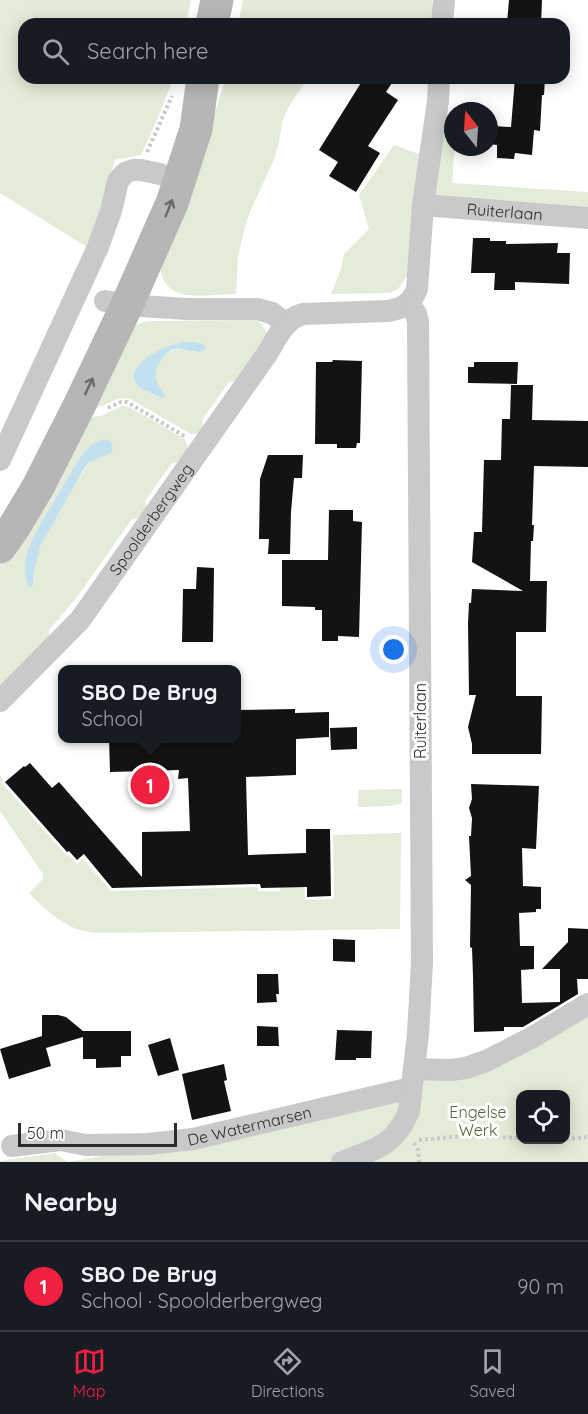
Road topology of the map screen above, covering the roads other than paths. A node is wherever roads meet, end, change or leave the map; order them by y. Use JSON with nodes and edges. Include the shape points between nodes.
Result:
{"nodes":[{"id":1,"x":217,"y":0,"type":"edge"},
{"id":2,"x":444,"y":0,"type":"edge"},
{"id":3,"x":213,"y":18,"type":"edge"},
{"id":4,"x":442,"y":18,"type":"edge"},
{"id":5,"x":197,"y":84,"type":"edge"},
{"id":6,"x":200,"y":84,"type":"edge"},
{"id":7,"x":439,"y":84,"type":"edge"},
{"id":8,"x":160,"y":174,"type":"junction"},
{"id":9,"x":423,"y":205,"type":"junction"},
{"id":10,"x":588,"y":218,"type":"edge"},
{"id":11,"x":116,"y":303,"type":"junction"},
{"id":12,"x":409,"y":303,"type":"junction"},
{"id":13,"x":286,"y":324,"type":"junction"},
{"id":14,"x":0,"y":460,"type":"edge"},
{"id":15,"x":0,"y":526,"type":"edge"},
{"id":16,"x":0,"y":547,"type":"edge"},
{"id":17,"x":0,"y":700,"type":"edge"},
{"id":18,"x":588,"y":1004,"type":"edge"},
{"id":19,"x":413,"y":1079,"type":"junction"},
{"id":20,"x":12,"y":1146,"type":"dead end"},
{"id":21,"x":342,"y":1162,"type":"edge"}],
"edges":[{"from":1,"to":3,"type":"main road"},
{"from":2,"to":4,"type":"street"},
{"from":5,"to":8,"type":"main road"},
{"from":11,"to":6,"type":"main road","one_way":true,"via":[[172,203],[196,129]]},
{"from":7,"to":9,"type":"street"},
{"from":8,"to":11,"type":"main road"},
{"from":8,"to":14,"type":"street","via":[[133,170],[118,181],[98,248]]},
{"from":9,"to":10,"type":"street","name":"Ruiterlaan"},
{"from":9,"to":12,"type":"street","via":[[417,289]]},
{"from":11,"to":13,"type":"street","via":[[186,309],[257,309]]},
{"from":11,"to":15,"type":"main road"},
{"from":16,"to":11,"type":"main road","one_way":true,"via":[[38,487],[79,406]]},
{"from":12,"to":13,"type":"street","via":[[397,310],[298,315]]},
{"from":12,"to":19,"type":"street","name":"Ruiterlaan","via":[[418,322],[422,963]]},
{"from":13,"to":17,"type":"street","name":"Spoolderbergweg","via":[[80,620]]},
{"from":18,"to":19,"type":"street","via":[[486,1061]]},
{"from":19,"to":20,"type":"street","name":"De Watermarsen","via":[[193,1139],[86,1145],[60,1140]]},
{"from":19,"to":21,"type":"street","name":"Ruiterlaan","via":[[409,1111],[398,1132],[377,1148]]}]}
